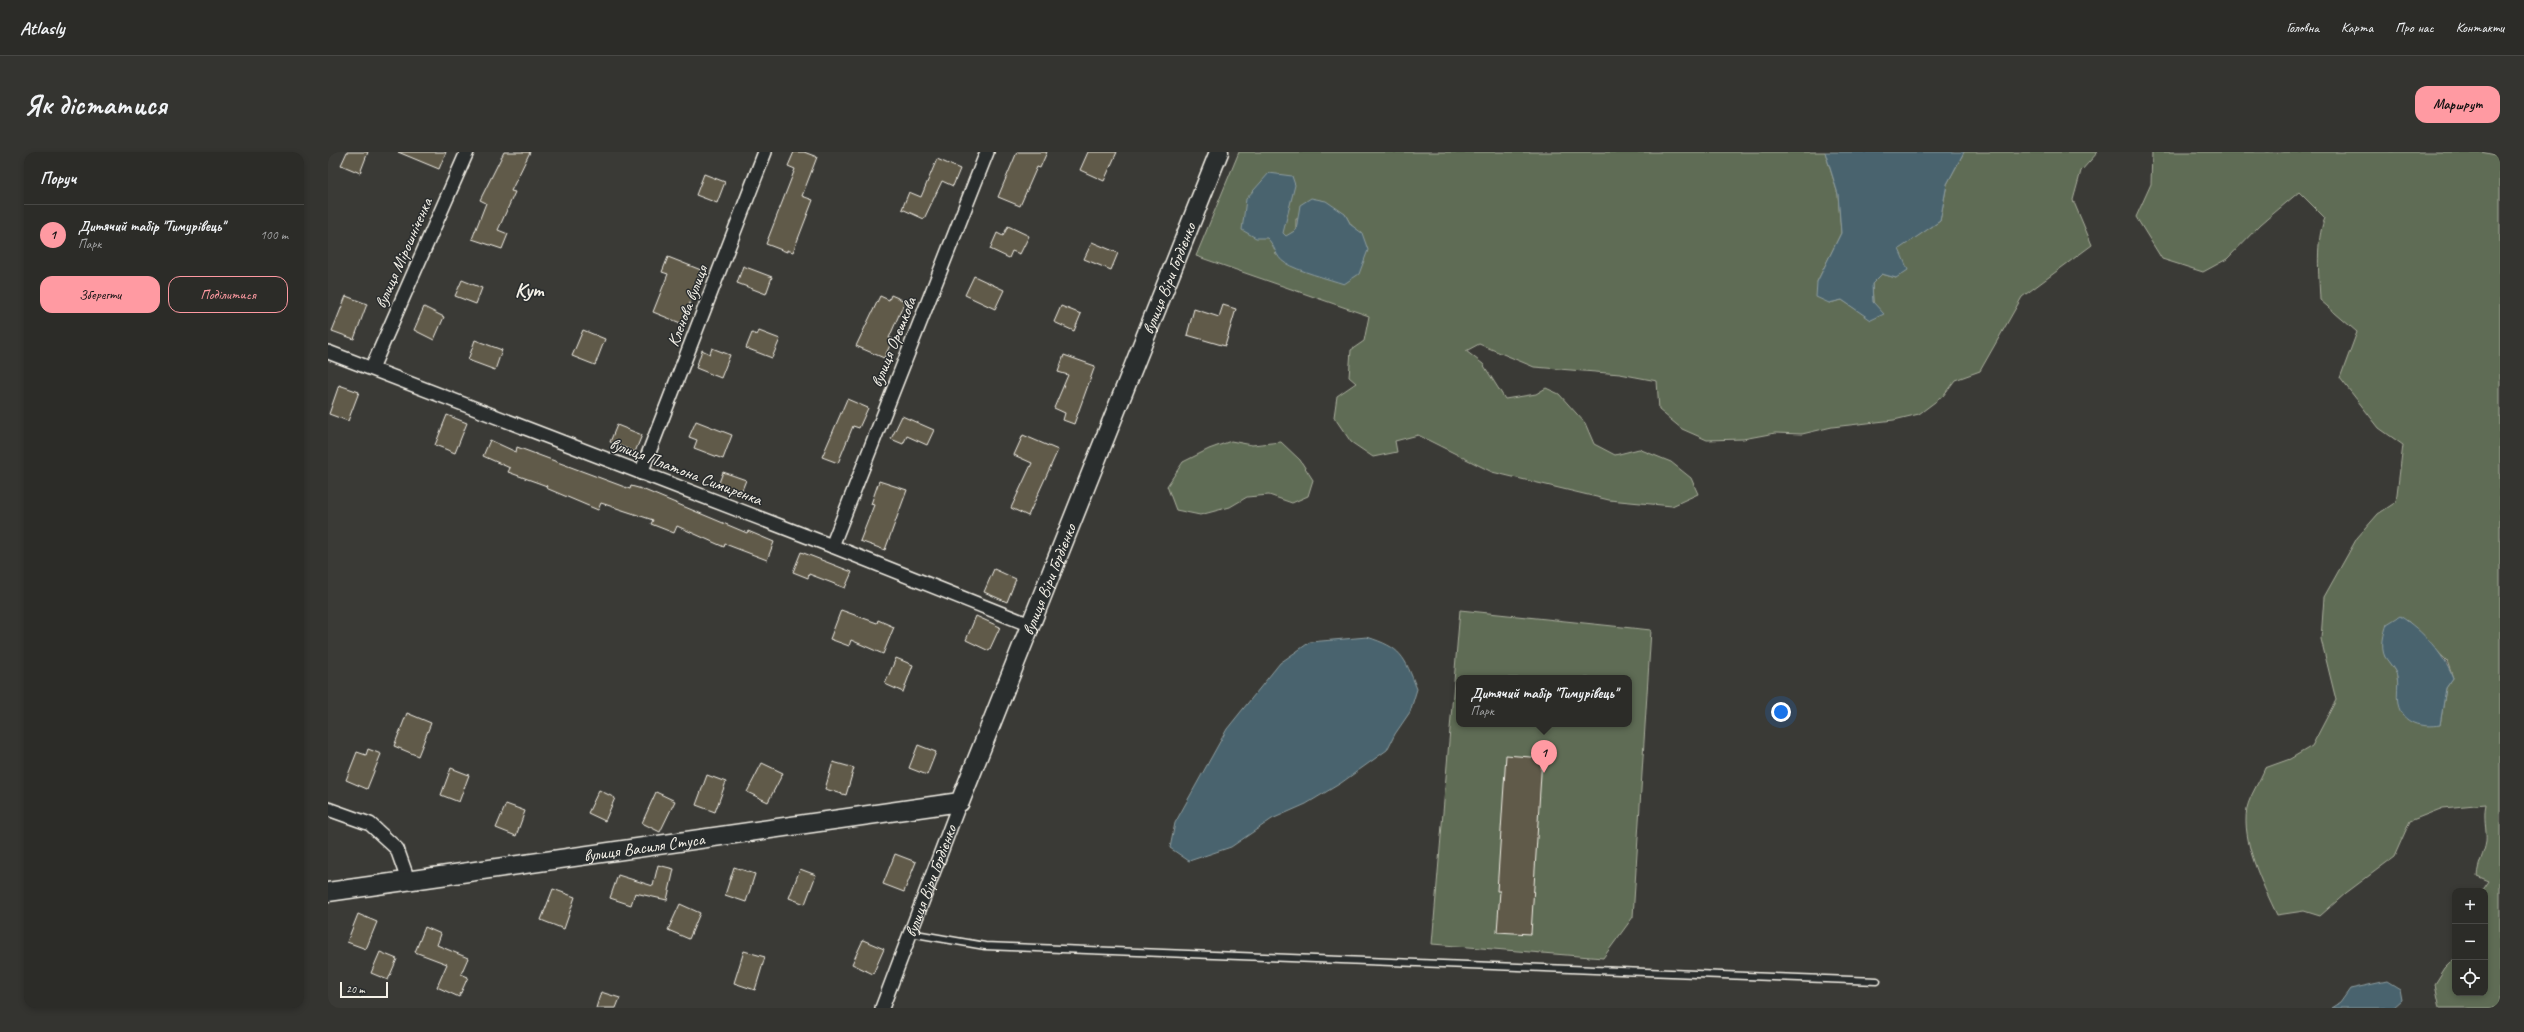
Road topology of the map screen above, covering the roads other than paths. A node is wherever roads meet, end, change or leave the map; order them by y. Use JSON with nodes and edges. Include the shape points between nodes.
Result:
{"nodes":[{"id":1,"x":468,"y":152,"type":"edge"},
{"id":2,"x":765,"y":152,"type":"edge"},
{"id":3,"x":987,"y":152,"type":"edge"},
{"id":4,"x":1219,"y":152,"type":"edge"},
{"id":5,"x":328,"y":352,"type":"edge"},
{"id":6,"x":372,"y":368,"type":"junction"},
{"id":7,"x":641,"y":473,"type":"junction"},
{"id":8,"x":832,"y":546,"type":"junction"},
{"id":9,"x":1030,"y":625,"type":"junction"},
{"id":10,"x":960,"y":802,"type":"junction"},
{"id":11,"x":328,"y":809,"type":"edge"},
{"id":12,"x":408,"y":880,"type":"junction"},
{"id":13,"x":328,"y":892,"type":"edge"},
{"id":14,"x":910,"y":933,"type":"junction"},
{"id":15,"x":1877,"y":981,"type":"dead end"},
{"id":16,"x":882,"y":1008,"type":"edge"}],
"edges":[{"from":1,"to":6,"type":"street","name":"вулиця Мірошніченка"},
{"from":2,"to":7,"type":"street","name":"Кленова вулиця"},
{"from":3,"to":8,"type":"street","name":"вулиця Орєшкова"},
{"from":4,"to":9,"type":"street","name":"вулиця Віри Гордієнко"},
{"from":5,"to":6,"type":"street","name":"вулиця Платона Симиренка"},
{"from":6,"to":7,"type":"street","name":"вулиця Платона Симиренка"},
{"from":7,"to":8,"type":"street","name":"вулиця Платона Симиренка"},
{"from":8,"to":9,"type":"street","name":"вулиця Платона Симиренка"},
{"from":9,"to":10,"type":"street","name":"вулиця Віри Гордієнко"},
{"from":10,"to":12,"type":"street","name":"вулиця Василя Стуса"},
{"from":10,"to":14,"type":"street","name":"вулиця Віри Гордієнко"},
{"from":11,"to":12,"type":"street","via":[[370,824],[397,849]]},
{"from":12,"to":13,"type":"street","name":"вулиця Василя Стуса"},
{"from":14,"to":15,"type":"lane","via":[[985,946]]},
{"from":14,"to":16,"type":"street","name":"вулиця Віри Гордієнко"}]}
